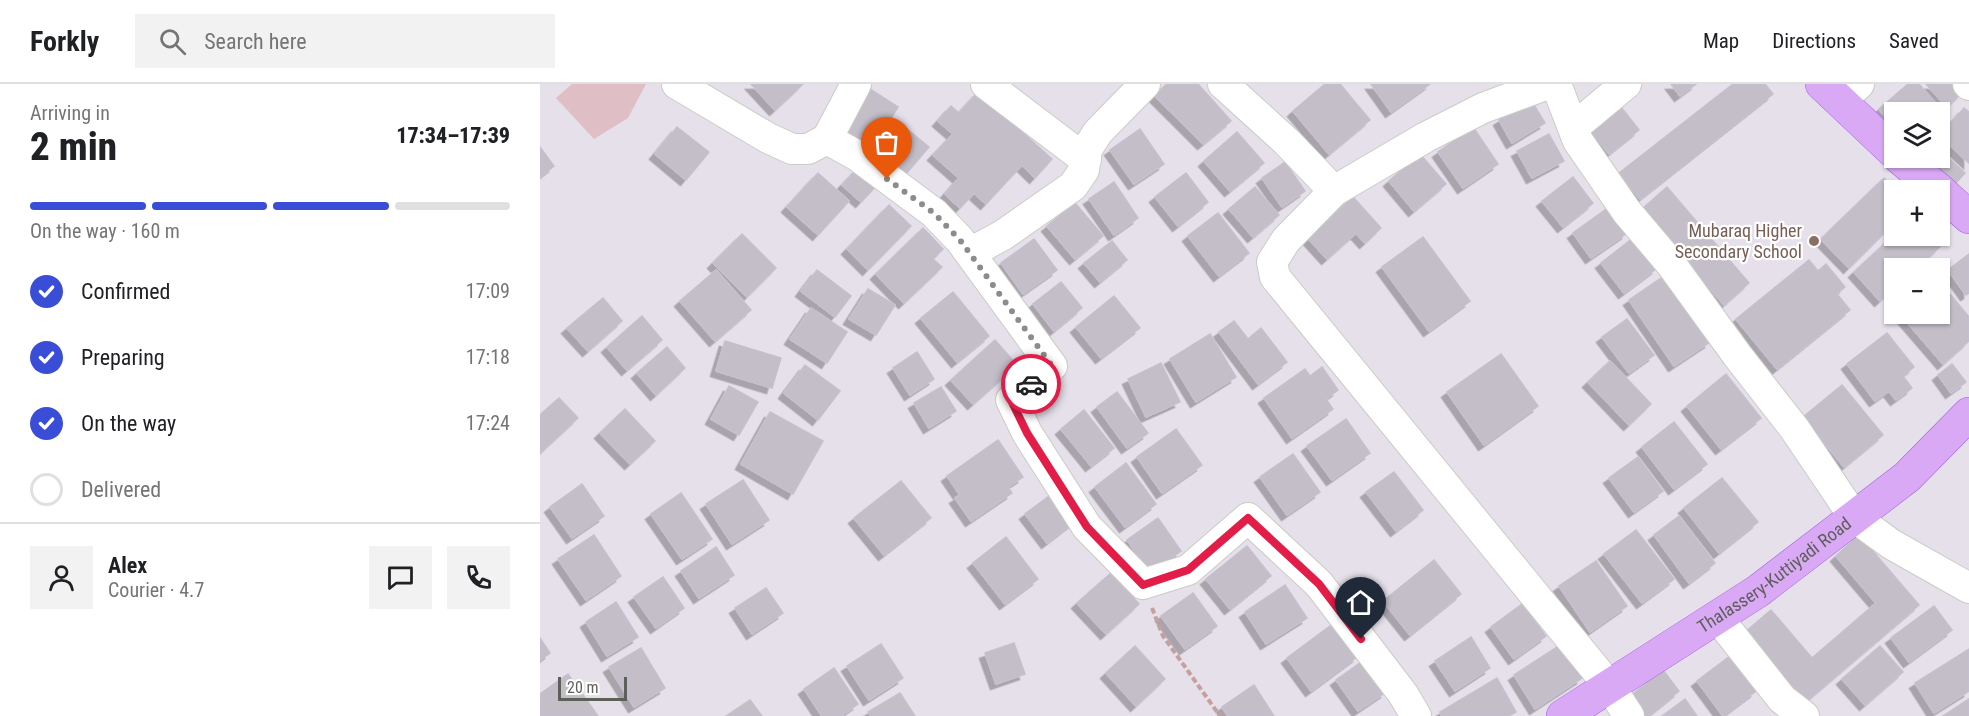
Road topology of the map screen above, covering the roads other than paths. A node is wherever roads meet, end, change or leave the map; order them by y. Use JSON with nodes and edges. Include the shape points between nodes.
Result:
{"nodes":[{"id":1,"x":677,"y":84,"type":"edge"},
{"id":2,"x":856,"y":84,"type":"edge"},
{"id":3,"x":986,"y":84,"type":"edge"},
{"id":4,"x":1145,"y":84,"type":"edge"},
{"id":5,"x":1223,"y":84,"type":"edge"},
{"id":6,"x":1548,"y":84,"type":"edge"},
{"id":7,"x":1556,"y":84,"type":"edge"},
{"id":8,"x":1626,"y":84,"type":"edge"},
{"id":9,"x":1841,"y":90,"type":"edge"},
{"id":10,"x":1573,"y":128,"type":"junction"},
{"id":11,"x":827,"y":139,"type":"junction"},
{"id":12,"x":1884,"y":140,"type":"edge"},
{"id":13,"x":1086,"y":160,"type":"junction"},
{"id":14,"x":1912,"y":168,"type":"edge"},
{"id":15,"x":1926,"y":180,"type":"edge"},
{"id":16,"x":1334,"y":191,"type":"junction"},
{"id":17,"x":1950,"y":201,"type":"edge"},
{"id":18,"x":1969,"y":217,"type":"edge"},
{"id":19,"x":970,"y":253,"type":"junction"},
{"id":20,"x":1969,"y":414,"type":"edge"},
{"id":21,"x":1854,"y":517,"type":"junction"},
{"id":22,"x":1969,"y":588,"type":"edge"},
{"id":23,"x":1718,"y":618,"type":"junction"},
{"id":24,"x":1610,"y":687,"type":"junction"},
{"id":25,"x":1416,"y":716,"type":"edge"},
{"id":26,"x":1563,"y":716,"type":"edge"},
{"id":27,"x":1629,"y":716,"type":"edge"},
{"id":28,"x":1804,"y":716,"type":"edge"}],
"edges":[{"from":1,"to":11,"type":"street","via":[[792,149],[808,149]]},
{"from":2,"to":11,"type":"street"},
{"from":3,"to":13,"type":"street"},
{"from":4,"to":13,"type":"street","via":[[1098,132],[1087,149]]},
{"from":5,"to":16,"type":"street"},
{"from":6,"to":16,"type":"street","via":[[1483,108]]},
{"from":7,"to":10,"type":"street"},
{"from":8,"to":10,"type":"street"},
{"from":9,"to":12,"type":"main road"},
{"from":10,"to":21,"type":"street","via":[[1627,212],[1671,264],[1794,428]]},
{"from":11,"to":19,"type":"street","via":[[856,155],[934,213]]},
{"from":13,"to":19,"type":"street","via":[[1073,186]]},
{"from":14,"to":15,"type":"main road"},
{"from":16,"to":24,"type":"street","via":[[1286,240],[1272,262],[1275,277]]},
{"from":17,"to":18,"type":"main road"},
{"from":19,"to":25,"type":"street","via":[[1052,366],[1011,400],[1027,433],[1087,527],[1143,585],[1188,570],[1248,518],[1319,584]]},
{"from":20,"to":21,"type":"main road","name":"Thalassery-Kuttiyadi Road","via":[[1907,477]]},
{"from":21,"to":22,"type":"street","via":[[1890,544]]},
{"from":21,"to":23,"type":"main road","name":"Thalassery-Kuttiyadi Road"},
{"from":23,"to":24,"type":"main road","name":"Thalassery-Kuttiyadi Road"},
{"from":23,"to":28,"type":"street","via":[[1782,699]]},
{"from":24,"to":26,"type":"main road","name":"Thalassery-Kuttiyadi Road"},
{"from":24,"to":27,"type":"street"}]}
